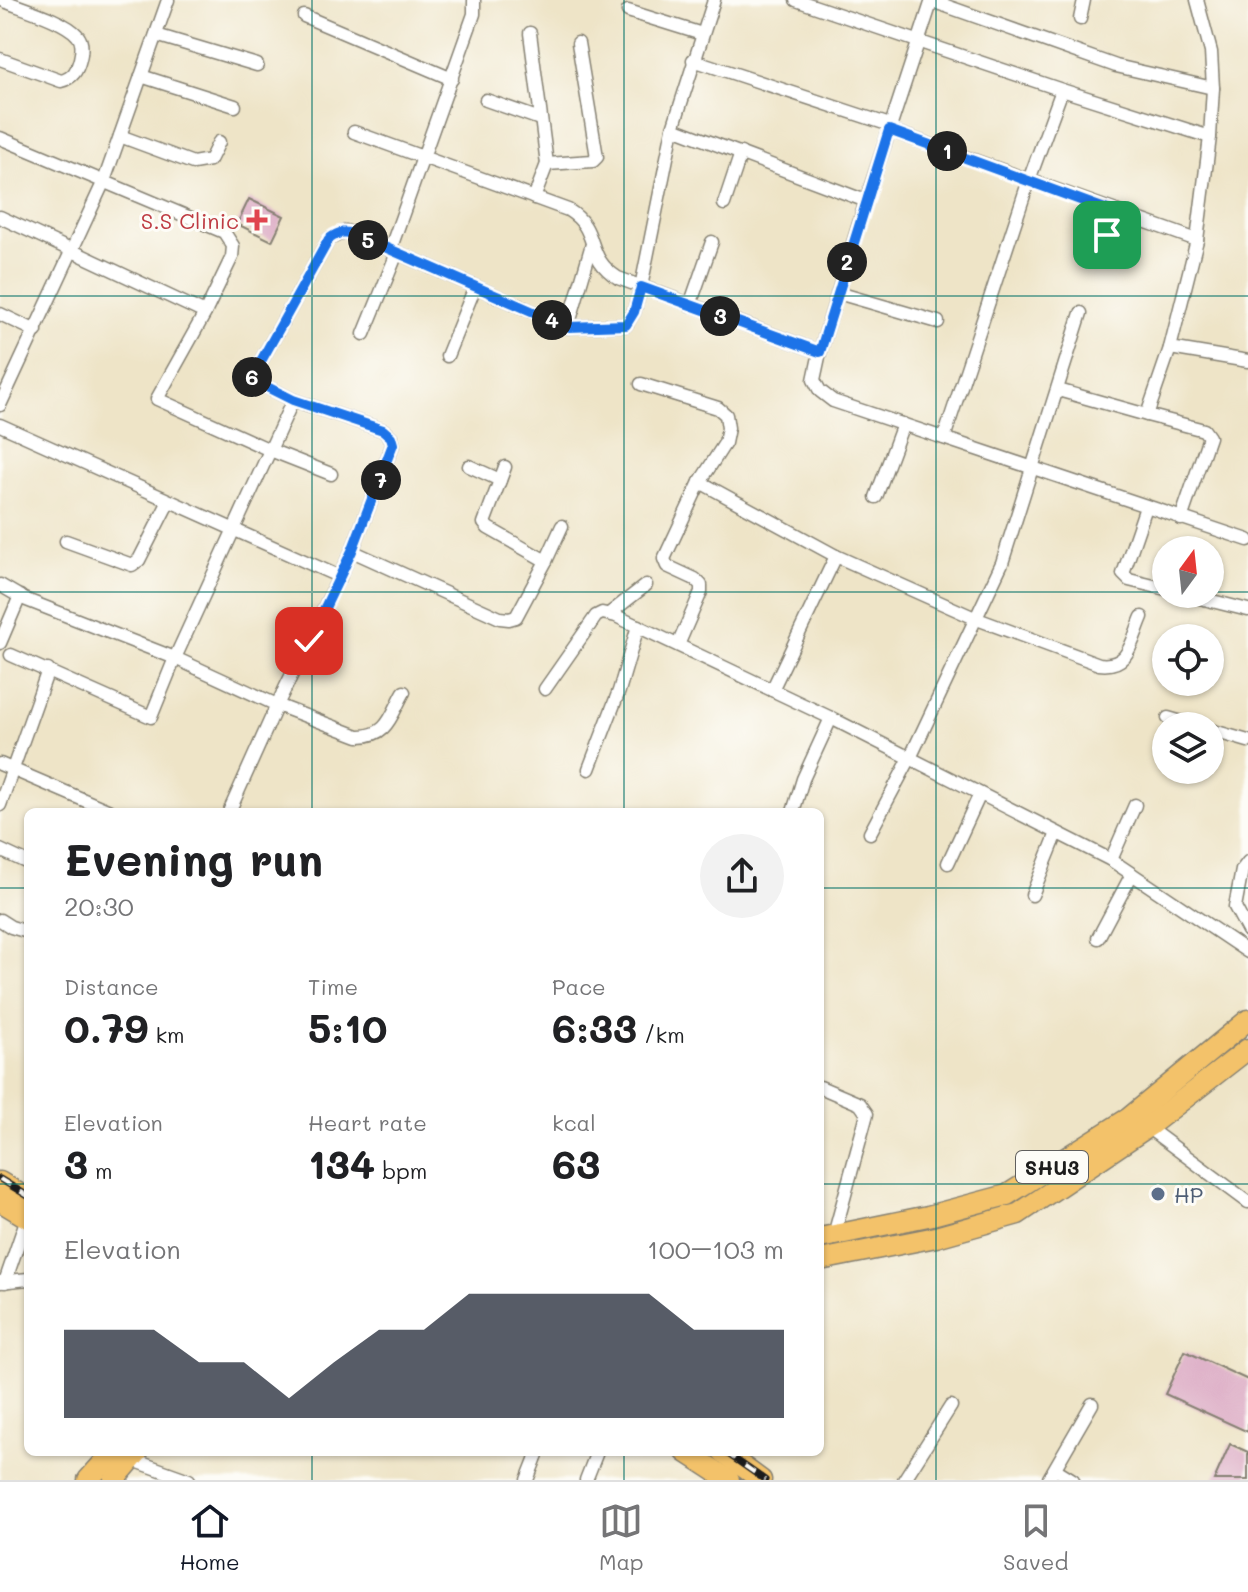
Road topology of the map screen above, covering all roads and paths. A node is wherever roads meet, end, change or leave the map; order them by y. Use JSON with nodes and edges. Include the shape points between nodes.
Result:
{"nodes":[{"id":1,"x":2,"y":0,"type":"edge"},
{"id":2,"x":168,"y":0,"type":"edge"},
{"id":3,"x":474,"y":0,"type":"edge"},
{"id":4,"x":714,"y":0,"type":"edge"},
{"id":5,"x":796,"y":0,"type":"edge"},
{"id":6,"x":932,"y":0,"type":"edge"},
{"id":7,"x":1084,"y":0,"type":"edge"},
{"id":8,"x":1197,"y":0,"type":"edge"},
{"id":9,"x":628,"y":11,"type":"dead end"},
{"id":10,"x":304,"y":16,"type":"dead end"},
{"id":11,"x":1080,"y":19,"type":"dead end"},
{"id":12,"x":530,"y":33,"type":"dead end"},
{"id":13,"x":702,"y":34,"type":"junction"},
{"id":14,"x":156,"y":35,"type":"junction"},
{"id":15,"x":919,"y":41,"type":"junction"},
{"id":16,"x":578,"y":43,"type":"dead end"},
{"id":17,"x":0,"y":59,"type":"edge"},
{"id":18,"x":693,"y":60,"type":"junction"},
{"id":19,"x":257,"y":65,"type":"dead end"},
{"id":20,"x":141,"y":76,"type":"junction"},
{"id":21,"x":452,"y":79,"type":"junction"},
{"id":22,"x":1213,"y":88,"type":"junction"},
{"id":23,"x":1062,"y":90,"type":"junction"},
{"id":24,"x":486,"y":100,"type":"dead end"},
{"id":25,"x":235,"y":106,"type":"dead end"},
{"id":26,"x":540,"y":119,"type":"junction"},
{"id":27,"x":889,"y":127,"type":"junction"},
{"id":28,"x":673,"y":128,"type":"junction"},
{"id":29,"x":354,"y":132,"type":"dead end"},
{"id":30,"x":120,"y":136,"type":"junction"},
{"id":31,"x":1210,"y":137,"type":"junction"},
{"id":32,"x":0,"y":138,"type":"edge"},
{"id":33,"x":219,"y":142,"type":"dead end"},
{"id":34,"x":741,"y":153,"type":"junction"},
{"id":35,"x":422,"y":158,"type":"junction"},
{"id":36,"x":547,"y":164,"type":"junction"},
{"id":37,"x":1029,"y":180,"type":"junction"},
{"id":38,"x":104,"y":181,"type":"junction"},
{"id":39,"x":534,"y":198,"type":"junction"},
{"id":40,"x":866,"y":201,"type":"junction"},
{"id":41,"x":724,"y":204,"type":"dead end"},
{"id":42,"x":1113,"y":212,"type":"junction"},
{"id":43,"x":0,"y":217,"type":"edge"},
{"id":44,"x":1107,"y":235,"type":"dead end"},
{"id":45,"x":1197,"y":240,"type":"junction"},
{"id":46,"x":712,"y":242,"type":"dead end"},
{"id":47,"x":592,"y":244,"type":"junction"},
{"id":48,"x":72,"y":251,"type":"junction"},
{"id":49,"x":393,"y":251,"type":"junction"},
{"id":50,"x":475,"y":287,"type":"junction"},
{"id":51,"x":641,"y":287,"type":"junction"},
{"id":52,"x":838,"y":293,"type":"junction"},
{"id":53,"x":690,"y":305,"type":"junction"},
{"id":54,"x":205,"y":313,"type":"junction"},
{"id":55,"x":1081,"y":313,"type":"dead end"},
{"id":56,"x":0,"y":314,"type":"edge"},
{"id":57,"x":938,"y":322,"type":"dead end"},
{"id":58,"x":568,"y":327,"type":"junction"},
{"id":59,"x":36,"y":331,"type":"junction"},
{"id":60,"x":364,"y":334,"type":"dead end"},
{"id":61,"x":1170,"y":348,"type":"junction"},
{"id":62,"x":820,"y":352,"type":"junction"},
{"id":63,"x":447,"y":356,"type":"dead end"},
{"id":64,"x":1248,"y":361,"type":"edge"},
{"id":65,"x":641,"y":384,"type":"dead end"},
{"id":66,"x":1058,"y":390,"type":"junction"},
{"id":67,"x":293,"y":400,"type":"junction"},
{"id":68,"x":0,"y":405,"type":"edge"},
{"id":69,"x":1147,"y":415,"type":"junction"},
{"id":70,"x":903,"y":424,"type":"junction"},
{"id":71,"x":0,"y":425,"type":"edge"},
{"id":72,"x":944,"y":438,"type":"junction"},
{"id":73,"x":270,"y":450,"type":"junction"},
{"id":74,"x":469,"y":466,"type":"dead end"},
{"id":75,"x":505,"y":467,"type":"dead end"},
{"id":76,"x":1032,"y":468,"type":"junction"},
{"id":77,"x":331,"y":474,"type":"dead end"},
{"id":78,"x":500,"y":480,"type":"junction"},
{"id":79,"x":700,"y":482,"type":"junction"},
{"id":80,"x":876,"y":497,"type":"dead end"},
{"id":81,"x":169,"y":501,"type":"junction"},
{"id":82,"x":1146,"y":507,"type":"junction"},
{"id":83,"x":1181,"y":519,"type":"junction"},
{"id":84,"x":562,"y":526,"type":"dead end"},
{"id":85,"x":234,"y":530,"type":"junction"},
{"id":86,"x":1248,"y":540,"type":"edge"},
{"id":87,"x":66,"y":541,"type":"dead end"},
{"id":88,"x":352,"y":551,"type":"junction"},
{"id":89,"x":836,"y":556,"type":"junction"},
{"id":90,"x":546,"y":561,"type":"junction"},
{"id":91,"x":340,"y":577,"type":"junction"},
{"id":92,"x":0,"y":585,"type":"edge"},
{"id":93,"x":646,"y":585,"type":"dead end"},
{"id":94,"x":1152,"y":586,"type":"edge"},
{"id":95,"x":20,"y":596,"type":"junction"},
{"id":96,"x":1224,"y":604,"type":"edge"},
{"id":97,"x":1248,"y":610,"type":"edge"},
{"id":98,"x":609,"y":614,"type":"junction"},
{"id":99,"x":1142,"y":617,"type":"dead end"},
{"id":100,"x":977,"y":619,"type":"junction"},
{"id":101,"x":638,"y":626,"type":"junction"},
{"id":102,"x":0,"y":643,"type":"edge"},
{"id":103,"x":678,"y":645,"type":"junction"},
{"id":104,"x":11,"y":655,"type":"dead end"},
{"id":105,"x":175,"y":658,"type":"junction"},
{"id":106,"x":48,"y":670,"type":"junction"},
{"id":107,"x":545,"y":689,"type":"dead end"},
{"id":108,"x":772,"y":690,"type":"junction"},
{"id":109,"x":404,"y":692,"type":"dead end"},
{"id":110,"x":277,"y":705,"type":"junction"},
{"id":111,"x":831,"y":718,"type":"junction"},
{"id":112,"x":1224,"y":734,"type":"edge"},
{"id":113,"x":1248,"y":741,"type":"edge"},
{"id":114,"x":910,"y":758,"type":"junction"},
{"id":115,"x":0,"y":764,"type":"edge"},
{"id":116,"x":589,"y":769,"type":"dead end"},
{"id":117,"x":13,"y":770,"type":"junction"},
{"id":118,"x":980,"y":794,"type":"junction"},
{"id":119,"x":0,"y":805,"type":"edge"},
{"id":120,"x":1135,"y":805,"type":"dead end"},
{"id":121,"x":103,"y":808,"type":"edge"},
{"id":122,"x":231,"y":808,"type":"edge"},
{"id":123,"x":794,"y":808,"type":"edge"},
{"id":124,"x":870,"y":833,"type":"dead end"},
{"id":125,"x":1057,"y":833,"type":"junction"},
{"id":126,"x":0,"y":850,"type":"edge"},
{"id":127,"x":1111,"y":860,"type":"junction"},
{"id":128,"x":24,"y":861,"type":"edge"},
{"id":129,"x":1248,"y":862,"type":"edge"},
{"id":130,"x":948,"y":863,"type":"dead end"},
{"id":131,"x":1132,"y":874,"type":"junction"},
{"id":132,"x":1032,"y":895,"type":"dead end"},
{"id":133,"x":0,"y":920,"type":"edge"},
{"id":134,"x":24,"y":931,"type":"edge"},
{"id":135,"x":1248,"y":931,"type":"edge"},
{"id":136,"x":1098,"y":938,"type":"dead end"},
{"id":137,"x":1248,"y":952,"type":"edge"},
{"id":138,"x":1248,"y":1020,"type":"edge"},
{"id":139,"x":1248,"y":1049,"type":"edge"},
{"id":140,"x":824,"y":1089,"type":"edge"},
{"id":141,"x":1129,"y":1118,"type":"junction"},
{"id":142,"x":1149,"y":1126,"type":"junction"},
{"id":143,"x":0,"y":1182,"type":"edge"},
{"id":144,"x":24,"y":1197,"type":"edge"},
{"id":145,"x":0,"y":1201,"type":"edge"},
{"id":146,"x":1248,"y":1202,"type":"edge"},
{"id":147,"x":24,"y":1216,"type":"edge"},
{"id":148,"x":24,"y":1228,"type":"edge"},
{"id":149,"x":827,"y":1236,"type":"edge"},
{"id":150,"x":824,"y":1259,"type":"edge"},
{"id":151,"x":24,"y":1279,"type":"edge"},
{"id":152,"x":3,"y":1282,"type":"edge"},
{"id":153,"x":1092,"y":1404,"type":"dead end"},
{"id":154,"x":951,"y":1406,"type":"dead end"},
{"id":155,"x":109,"y":1456,"type":"edge"},
{"id":156,"x":136,"y":1456,"type":"edge"},
{"id":157,"x":536,"y":1456,"type":"edge"},
{"id":158,"x":595,"y":1456,"type":"edge"},
{"id":159,"x":692,"y":1456,"type":"edge"},
{"id":160,"x":728,"y":1456,"type":"edge"},
{"id":161,"x":1052,"y":1475,"type":"edge"},
{"id":162,"x":88,"y":1480,"type":"edge"},
{"id":163,"x":114,"y":1480,"type":"edge"},
{"id":164,"x":189,"y":1480,"type":"edge"},
{"id":165,"x":527,"y":1480,"type":"edge"},
{"id":166,"x":586,"y":1480,"type":"edge"},
{"id":167,"x":729,"y":1480,"type":"edge"},
{"id":168,"x":761,"y":1480,"type":"edge"},
{"id":169,"x":904,"y":1480,"type":"edge"},
{"id":170,"x":1073,"y":1480,"type":"edge"}],
"edges":[{"from":1,"to":17,"type":"street","via":[[62,26],[82,45],[78,68],[61,81]]},
{"from":2,"to":14,"type":"street"},
{"from":3,"to":21,"type":"street"},
{"from":4,"to":13,"type":"street"},
{"from":5,"to":15,"type":"street"},
{"from":6,"to":15,"type":"street"},
{"from":6,"to":22,"type":"street","via":[[1116,66]]},
{"from":7,"to":11,"type":"street"},
{"from":8,"to":22,"type":"street","via":[[1211,52]]},
{"from":9,"to":13,"type":"street"},
{"from":10,"to":21,"type":"street"},
{"from":12,"to":26,"type":"street"},
{"from":13,"to":18,"type":"street"},
{"from":14,"to":19,"type":"street"},
{"from":14,"to":20,"type":"street"},
{"from":15,"to":23,"type":"street"},
{"from":15,"to":27,"type":"street"},
{"from":16,"to":36,"type":"street","via":[[597,157]]},
{"from":18,"to":27,"type":"street"},
{"from":18,"to":28,"type":"street"},
{"from":20,"to":25,"type":"street"},
{"from":20,"to":30,"type":"street"},
{"from":21,"to":35,"type":"street"},
{"from":22,"to":31,"type":"street"},
{"from":23,"to":31,"type":"street"},
{"from":23,"to":37,"type":"street"},
{"from":24,"to":26,"type":"street"},
{"from":26,"to":36,"type":"street"},
{"from":27,"to":37,"type":"street"},
{"from":27,"to":40,"type":"street"},
{"from":28,"to":34,"type":"street"},
{"from":28,"to":51,"type":"street"},
{"from":29,"to":35,"type":"street"},
{"from":30,"to":33,"type":"street","via":[[193,163],[210,160]]},
{"from":30,"to":38,"type":"street"},
{"from":31,"to":45,"type":"street"},
{"from":32,"to":38,"type":"street"},
{"from":34,"to":40,"type":"street"},
{"from":34,"to":41,"type":"street"},
{"from":35,"to":39,"type":"street"},
{"from":35,"to":49,"type":"street"},
{"from":36,"to":39,"type":"street"},
{"from":37,"to":42,"type":"street"},
{"from":37,"to":72,"type":"street"},
{"from":38,"to":48,"type":"street"},
{"from":38,"to":54,"type":"street","via":[[230,238],[232,257]]},
{"from":39,"to":47,"type":"street","via":[[583,219]]},
{"from":40,"to":52,"type":"street"},
{"from":42,"to":44,"type":"street"},
{"from":42,"to":45,"type":"street"},
{"from":43,"to":48,"type":"street"},
{"from":45,"to":61,"type":"street"},
{"from":46,"to":53,"type":"street"},
{"from":47,"to":51,"type":"street","via":[[608,272]]},
{"from":47,"to":58,"type":"street"},
{"from":48,"to":54,"type":"street"},
{"from":48,"to":59,"type":"street"},
{"from":49,"to":50,"type":"street"},
{"from":49,"to":60,"type":"street"},
{"from":49,"to":67,"type":"street","via":[[346,231],[329,239],[251,379]]},
{"from":50,"to":58,"type":"street"},
{"from":50,"to":63,"type":"street"},
{"from":51,"to":53,"type":"street"},
{"from":51,"to":58,"type":"street","via":[[626,325]]},
{"from":52,"to":57,"type":"street"},
{"from":52,"to":62,"type":"street"},
{"from":53,"to":62,"type":"street"},
{"from":54,"to":73,"type":"street","via":[[157,399]]},
{"from":55,"to":66,"type":"street"},
{"from":56,"to":59,"type":"street"},
{"from":59,"to":68,"type":"street"},
{"from":61,"to":64,"type":"street"},
{"from":61,"to":69,"type":"street"},
{"from":62,"to":70,"type":"street","via":[[814,380],[820,391],[833,401]]},
{"from":65,"to":79,"type":"street","via":[[709,404],[726,415],[725,443]]},
{"from":66,"to":69,"type":"street"},
{"from":66,"to":76,"type":"street"},
{"from":67,"to":73,"type":"street"},
{"from":67,"to":88,"type":"street","via":[[391,437],[391,454]]},
{"from":69,"to":83,"type":"street","via":[[1204,430],[1209,437]]},
{"from":70,"to":72,"type":"street"},
{"from":70,"to":80,"type":"street"},
{"from":71,"to":81,"type":"street"},
{"from":72,"to":76,"type":"street"},
{"from":73,"to":77,"type":"street"},
{"from":73,"to":85,"type":"street"},
{"from":74,"to":78,"type":"street"},
{"from":75,"to":78,"type":"street"},
{"from":76,"to":82,"type":"street"},
{"from":76,"to":100,"type":"street","via":[[1002,563]]},
{"from":78,"to":90,"type":"street","via":[[484,523]]},
{"from":79,"to":89,"type":"street"},
{"from":79,"to":103,"type":"street","via":[[664,559],[667,566],[701,585]]},
{"from":81,"to":85,"type":"street"},
{"from":81,"to":87,"type":"street","via":[[132,565]]},
{"from":82,"to":83,"type":"street"},
{"from":82,"to":94,"type":"street","via":[[1123,574]]},
{"from":83,"to":86,"type":"street"},
{"from":84,"to":90,"type":"street"},
{"from":85,"to":91,"type":"street"},
{"from":85,"to":105,"type":"street"},
{"from":88,"to":90,"type":"street","via":[[509,619],[516,617]]},
{"from":88,"to":91,"type":"street"},
{"from":89,"to":100,"type":"street"},
{"from":89,"to":108,"type":"street"},
{"from":91,"to":110,"type":"street"},
{"from":92,"to":95,"type":"street"},
{"from":93,"to":98,"type":"street"},
{"from":95,"to":102,"type":"street"},
{"from":95,"to":105,"type":"street"},
{"from":96,"to":97,"type":"street"},
{"from":98,"to":101,"type":"street"},
{"from":98,"to":107,"type":"street","via":[[596,616]]},
{"from":99,"to":100,"type":"street","via":[[1123,660],[1114,666]]},
{"from":100,"to":114,"type":"street"},
{"from":101,"to":103,"type":"street"},
{"from":101,"to":116,"type":"street"},
{"from":103,"to":108,"type":"street"},
{"from":104,"to":106,"type":"street"},
{"from":105,"to":106,"type":"street","via":[[151,717]]},
{"from":105,"to":110,"type":"street"},
{"from":106,"to":117,"type":"street"},
{"from":108,"to":111,"type":"street"},
{"from":109,"to":110,"type":"street","via":[[381,732],[372,736],[358,736]]},
{"from":110,"to":122,"type":"street"},
{"from":111,"to":114,"type":"street"},
{"from":111,"to":123,"type":"street"},
{"from":112,"to":113,"type":"street"},
{"from":114,"to":118,"type":"street"},
{"from":114,"to":124,"type":"street"},
{"from":115,"to":117,"type":"street"},
{"from":117,"to":119,"type":"street"},
{"from":117,"to":121,"type":"street"},
{"from":118,"to":125,"type":"street"},
{"from":118,"to":130,"type":"street"},
{"from":120,"to":127,"type":"street"},
{"from":125,"to":127,"type":"street"},
{"from":125,"to":132,"type":"street"},
{"from":126,"to":128,"type":"street"},
{"from":127,"to":131,"type":"street"},
{"from":129,"to":135,"type":"street","via":[[1235,907]]},
{"from":131,"to":136,"type":"street"},
{"from":131,"to":137,"type":"street"},
{"from":133,"to":134,"type":"street"},
{"from":138,"to":141,"type":"main road","number":"SHU3"},
{"from":139,"to":142,"type":"main road","number":"SHU3"},
{"from":140,"to":149,"type":"street","via":[[860,1104],[867,1114]]},
{"from":141,"to":142,"type":"street"},
{"from":141,"to":149,"type":"main road","number":"SHU3","via":[[1007,1195]]},
{"from":142,"to":146,"type":"street"},
{"from":142,"to":150,"type":"main road","number":"SHU3","via":[[1018,1214]]},
{"from":143,"to":144,"type":"main road"},
{"from":145,"to":147,"type":"main road"},
{"from":148,"to":152,"type":"street"},
{"from":151,"to":152,"type":"street"},
{"from":153,"to":161,"type":"street"},
{"from":154,"to":169,"type":"street"},
{"from":155,"to":162,"type":"main road"},
{"from":156,"to":163,"type":"main road"},
{"from":156,"to":164,"type":"street"},
{"from":157,"to":165,"type":"street"},
{"from":158,"to":166,"type":"street"},
{"from":159,"to":167,"type":"main road"},
{"from":160,"to":168,"type":"main road"},
{"from":161,"to":170,"type":"street"}]}
